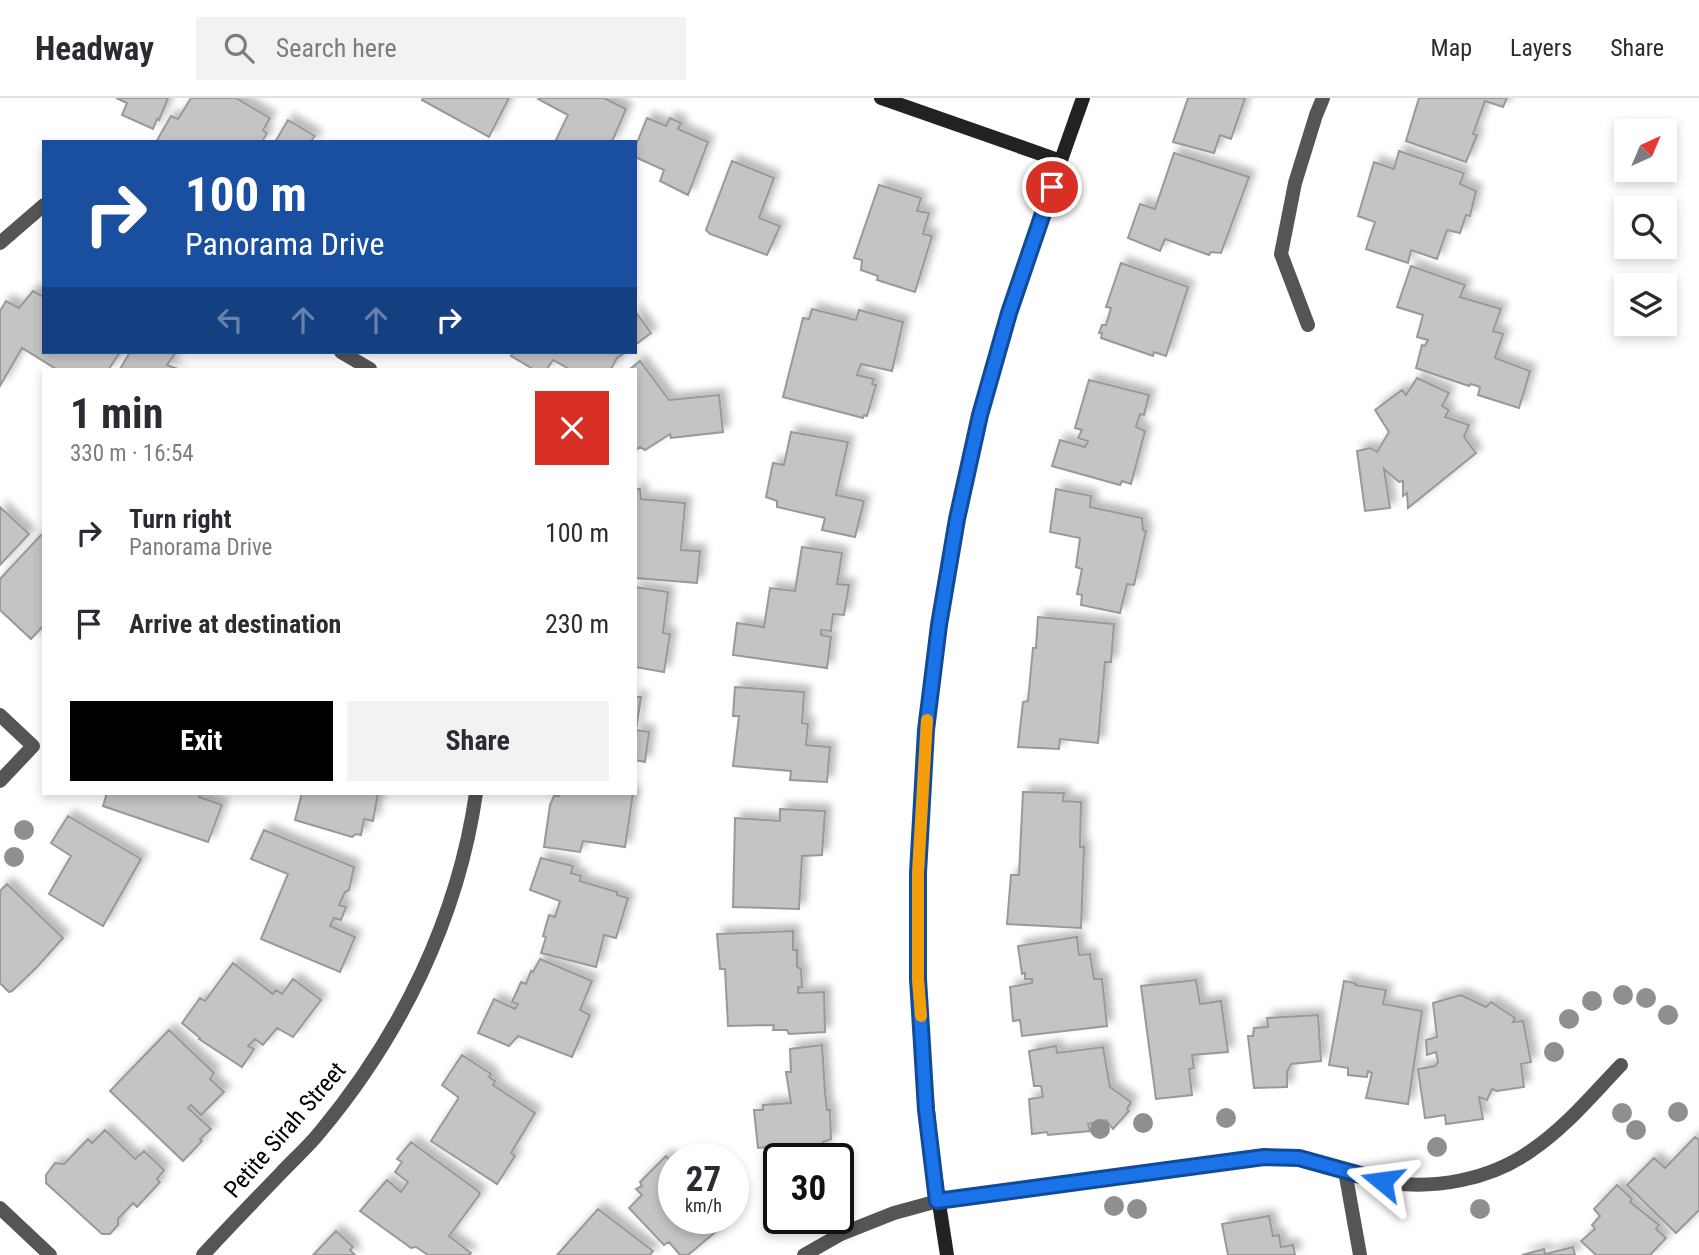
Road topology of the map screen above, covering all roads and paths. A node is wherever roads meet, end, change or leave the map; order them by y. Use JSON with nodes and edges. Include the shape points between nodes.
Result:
{"nodes":[{"id":1,"x":881,"y":98,"type":"edge"},
{"id":2,"x":1083,"y":98,"type":"edge"},
{"id":3,"x":1323,"y":98,"type":"edge"},
{"id":4,"x":1061,"y":161,"type":"junction"},
{"id":5,"x":42,"y":207,"type":"edge"},
{"id":6,"x":0,"y":243,"type":"edge"},
{"id":7,"x":1308,"y":325,"type":"dead end"},
{"id":8,"x":344,"y":354,"type":"edge"},
{"id":9,"x":368,"y":368,"type":"edge"},
{"id":10,"x":0,"y":715,"type":"edge"},
{"id":11,"x":0,"y":781,"type":"edge"},
{"id":12,"x":476,"y":795,"type":"edge"},
{"id":13,"x":1621,"y":1065,"type":"dead end"},
{"id":14,"x":1345,"y":1171,"type":"junction"},
{"id":15,"x":937,"y":1201,"type":"junction"},
{"id":16,"x":0,"y":1208,"type":"edge"},
{"id":17,"x":50,"y":1255,"type":"edge"},
{"id":18,"x":203,"y":1255,"type":"edge"},
{"id":19,"x":804,"y":1255,"type":"edge"},
{"id":20,"x":947,"y":1255,"type":"edge"},
{"id":21,"x":1360,"y":1255,"type":"edge"}],
"edges":[{"from":1,"to":4,"type":"street"},
{"from":2,"to":4,"type":"street"},
{"from":3,"to":7,"type":"street","via":[[1295,183],[1281,254]]},
{"from":4,"to":15,"type":"street","via":[[980,415],[957,519],[928,717],[918,873],[918,979]]},
{"from":5,"to":6,"type":"street"},
{"from":8,"to":9,"type":"street"},
{"from":10,"to":11,"type":"street","via":[[33,746]]},
{"from":12,"to":18,"type":"street","name":"Petite Sirah Street","via":[[455,887],[431,954],[400,1018],[363,1078],[319,1133]]},
{"from":13,"to":14,"type":"street","via":[[1561,1127],[1500,1168],[1463,1180],[1421,1185]]},
{"from":14,"to":15,"type":"street","via":[[1299,1158],[1264,1157]]},
{"from":14,"to":21,"type":"street"},
{"from":15,"to":19,"type":"street","via":[[852,1230]]},
{"from":15,"to":20,"type":"street"},
{"from":16,"to":17,"type":"street"}]}
